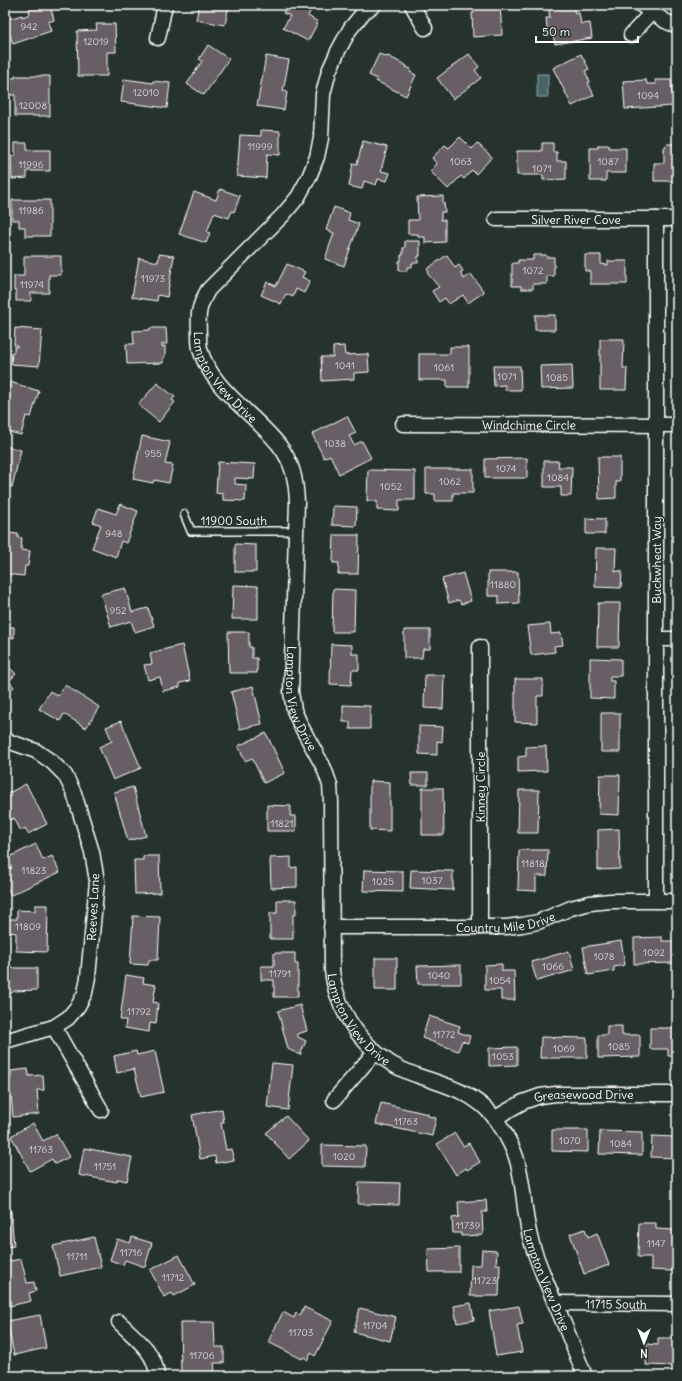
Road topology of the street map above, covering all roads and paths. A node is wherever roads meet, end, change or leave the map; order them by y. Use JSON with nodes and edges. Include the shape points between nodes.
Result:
{"nodes":[{"id":1,"x":165,"y":5,"type":"edge"},
{"id":2,"x":412,"y":5,"type":"edge"},
{"id":3,"x":365,"y":7,"type":"edge"},
{"id":4,"x":646,"y":9,"type":"edge"},
{"id":5,"x":677,"y":26,"type":"edge"},
{"id":6,"x":425,"y":28,"type":"dead end"},
{"id":7,"x":631,"y":35,"type":"dead end"},
{"id":8,"x":158,"y":38,"type":"dead end"},
{"id":9,"x":496,"y":219,"type":"dead end"},
{"id":10,"x":656,"y":219,"type":"junction"},
{"id":11,"x":677,"y":219,"type":"edge"},
{"id":12,"x":403,"y":424,"type":"dead end"},
{"id":13,"x":656,"y":425,"type":"junction"},
{"id":14,"x":677,"y":425,"type":"edge"},
{"id":15,"x":184,"y":514,"type":"dead end"},
{"id":16,"x":296,"y":531,"type":"junction"},
{"id":17,"x":656,"y":639,"type":"junction"},
{"id":18,"x":677,"y":639,"type":"edge"},
{"id":19,"x":480,"y":647,"type":"dead end"},
{"id":20,"x":5,"y":740,"type":"edge"},
{"id":21,"x":656,"y":901,"type":"junction"},
{"id":22,"x":677,"y":901,"type":"edge"},
{"id":23,"x":331,"y":927,"type":"junction"},
{"id":24,"x":480,"y":927,"type":"junction"},
{"id":25,"x":54,"y":1028,"type":"junction"},
{"id":26,"x":5,"y":1041,"type":"edge"},
{"id":27,"x":375,"y":1052,"type":"junction"},
{"id":28,"x":677,"y":1094,"type":"edge"},
{"id":29,"x":334,"y":1100,"type":"dead end"},
{"id":30,"x":101,"y":1110,"type":"dead end"},
{"id":31,"x":495,"y":1118,"type":"junction"},
{"id":32,"x":555,"y":1304,"type":"junction"},
{"id":33,"x":677,"y":1304,"type":"edge"},
{"id":34,"x":119,"y":1322,"type":"dead end"},
{"id":35,"x":157,"y":1376,"type":"edge"},
{"id":36,"x":585,"y":1376,"type":"edge"}],
"edges":[{"from":1,"to":8,"type":"street"},
{"from":2,"to":6,"type":"street"},
{"from":3,"to":16,"type":"street","name":"Lampton View Drive","via":[[329,71],[323,94],[321,138],[317,158],[298,197],[208,290],[200,305],[200,348],[209,369],[222,387],[279,444],[290,462],[296,481]]},
{"from":4,"to":5,"type":"street"},
{"from":4,"to":7,"type":"street"},
{"from":9,"to":10,"type":"street","name":"Silver River Cove"},
{"from":10,"to":11,"type":"street","name":"Silver River Cove"},
{"from":10,"to":13,"type":"street","name":"Buckwheat Way"},
{"from":12,"to":13,"type":"street","name":"Windchime Circle"},
{"from":13,"to":14,"type":"street","name":"Windchime Circle"},
{"from":13,"to":17,"type":"street","name":"Buckwheat Way"},
{"from":15,"to":16,"type":"lane","name":"11900 South","via":[[191,531]]},
{"from":16,"to":23,"type":"street","name":"Lampton View Drive","via":[[291,692],[294,710],[330,785]]},
{"from":17,"to":18,"type":"street"},
{"from":17,"to":21,"type":"street","name":"Buckwheat Way"},
{"from":19,"to":24,"type":"street","name":"Kinney Circle"},
{"from":20,"to":25,"type":"street","name":"Reeves Lane","via":[[36,751],[65,775],[74,793],[95,866],[96,896],[85,993],[68,1018]]},
{"from":21,"to":22,"type":"street","name":"Country Mile Drive"},
{"from":21,"to":24,"type":"street","name":"Country Mile Drive","via":[[590,903],[538,922]]},
{"from":23,"to":24,"type":"street","name":"Country Mile Drive"},
{"from":23,"to":27,"type":"street","name":"Lampton View Drive","via":[[332,970],[337,994],[346,1016],[359,1036]]},
{"from":25,"to":26,"type":"street","name":"Reeves Lane"},
{"from":25,"to":30,"type":"street"},
{"from":27,"to":29,"type":"street"},
{"from":27,"to":31,"type":"street","name":"Lampton View Drive","via":[[394,1066],[465,1092]]},
{"from":28,"to":31,"type":"street","name":"Greasewood Drive","via":[[540,1096],[523,1102]]},
{"from":31,"to":32,"type":"street","name":"Lampton View Drive","via":[[509,1140],[516,1158],[531,1243]]},
{"from":32,"to":33,"type":"street","name":"11715 South"},
{"from":32,"to":36,"type":"street","name":"Lampton View Drive"},
{"from":34,"to":35,"type":"street","via":[[151,1355]]}]}
